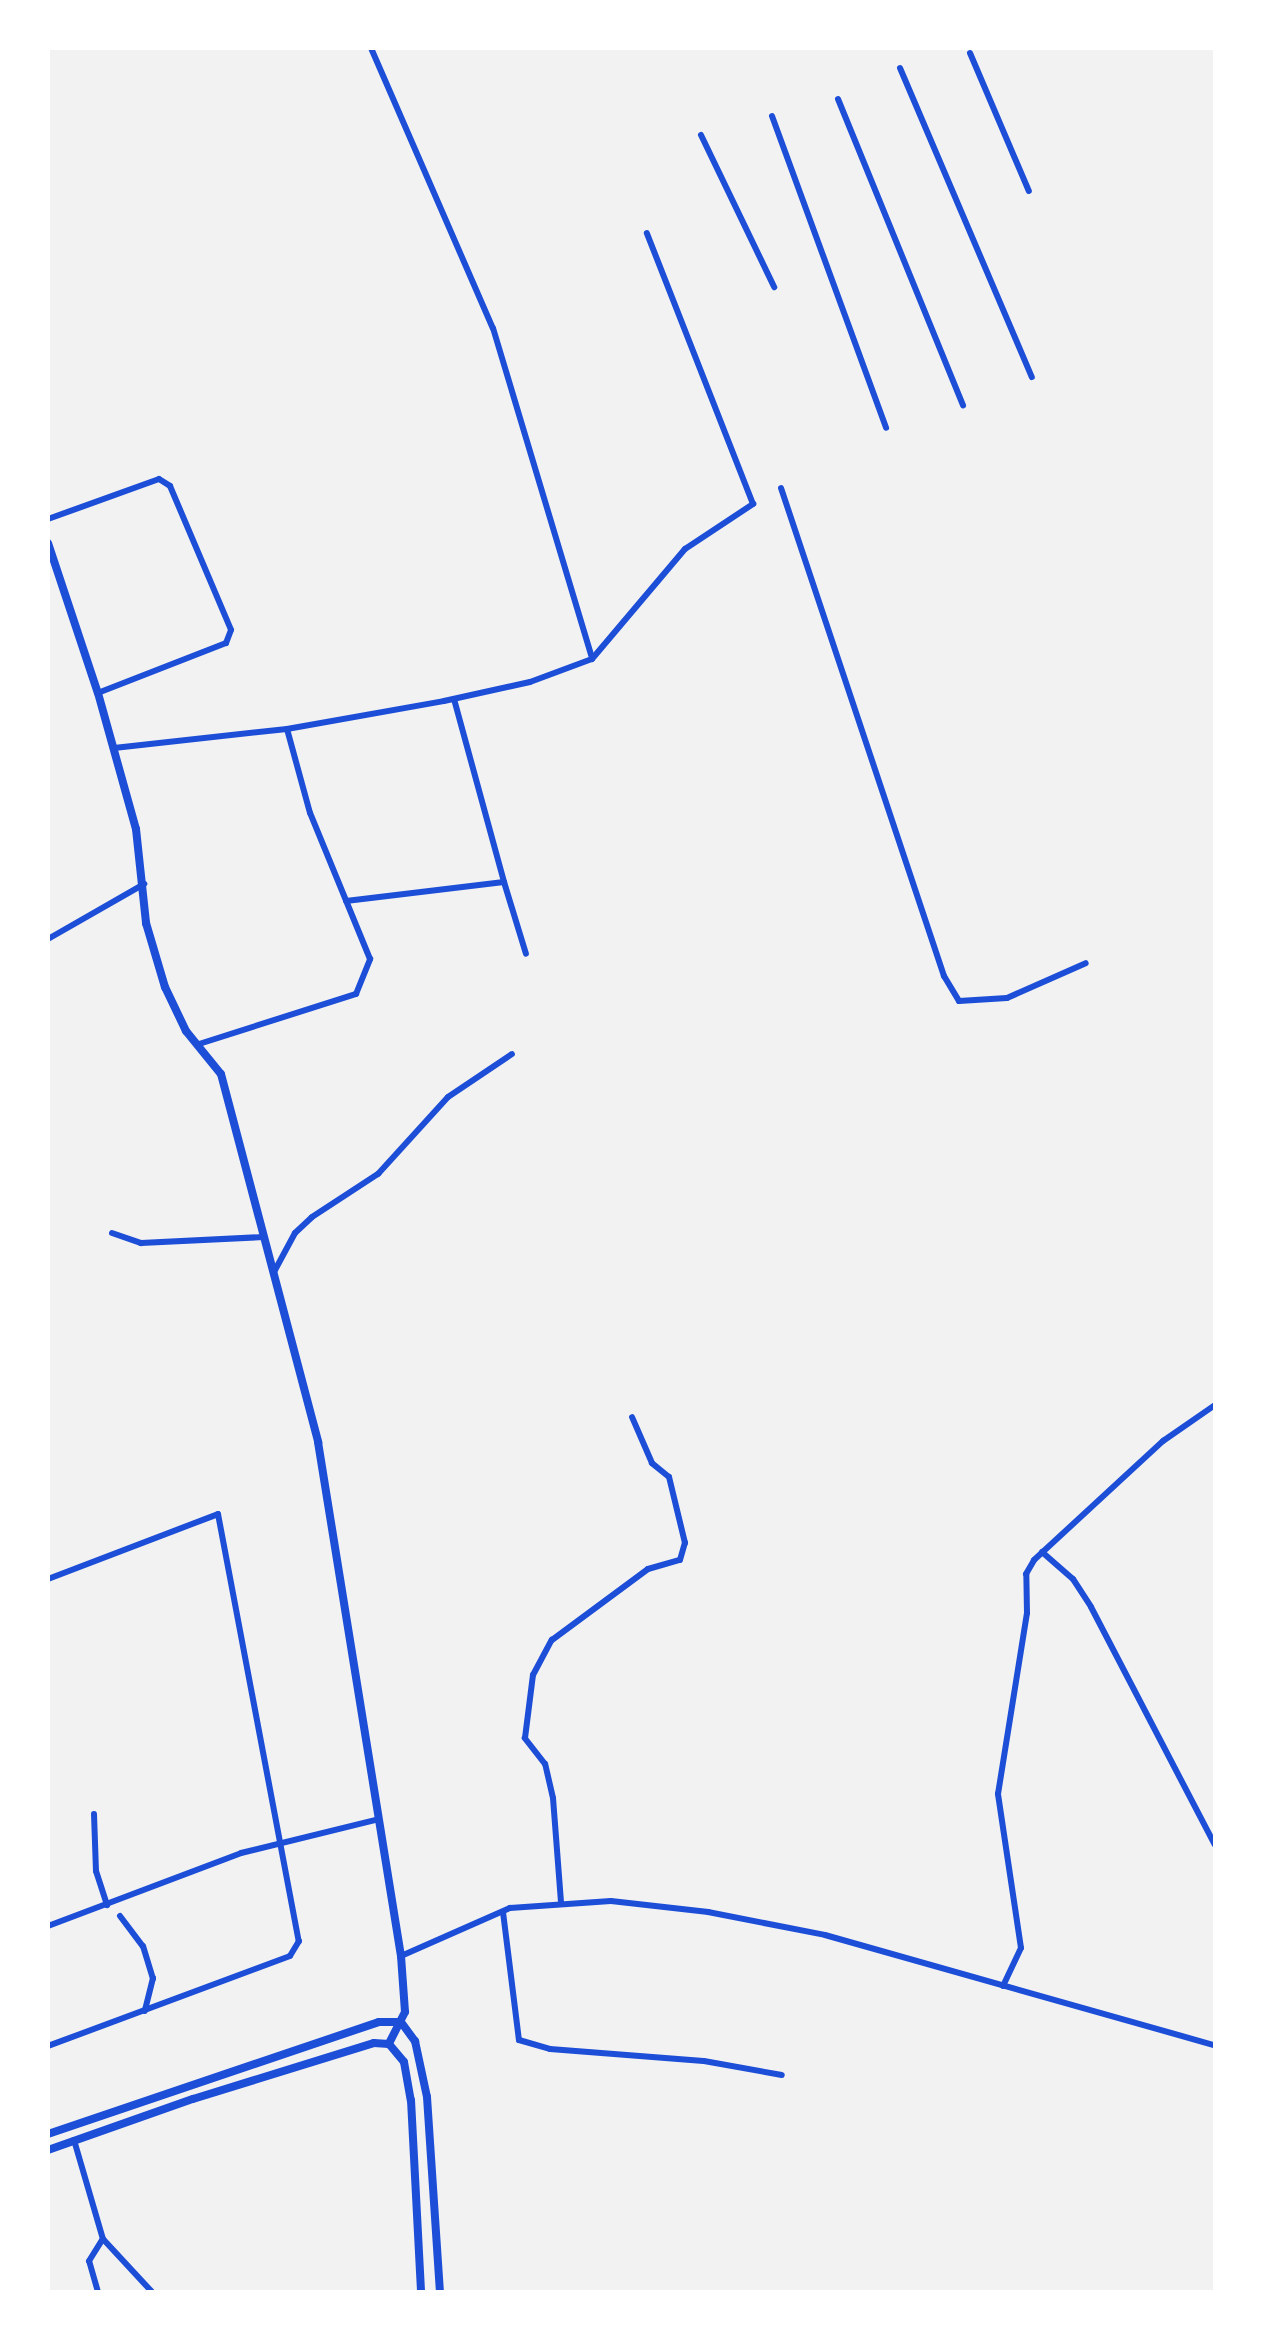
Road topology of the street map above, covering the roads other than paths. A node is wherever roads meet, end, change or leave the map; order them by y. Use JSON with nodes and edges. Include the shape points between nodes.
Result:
{"nodes":[{"id":1,"x":371,"y":48,"type":"edge"},
{"id":2,"x":970,"y":53,"type":"dead end"},
{"id":3,"x":900,"y":68,"type":"dead end"},
{"id":4,"x":838,"y":99,"type":"dead end"},
{"id":5,"x":772,"y":116,"type":"dead end"},
{"id":6,"x":701,"y":135,"type":"dead end"},
{"id":7,"x":1029,"y":191,"type":"dead end"},
{"id":8,"x":647,"y":233,"type":"dead end"},
{"id":9,"x":774,"y":287,"type":"dead end"},
{"id":10,"x":1032,"y":377,"type":"dead end"},
{"id":11,"x":963,"y":406,"type":"dead end"},
{"id":12,"x":886,"y":428,"type":"dead end"},
{"id":13,"x":781,"y":488,"type":"dead end"},
{"id":14,"x":48,"y":519,"type":"edge"},
{"id":15,"x":48,"y":543,"type":"edge"},
{"id":16,"x":592,"y":659,"type":"junction"},
{"id":17,"x":98,"y":693,"type":"junction"},
{"id":18,"x":454,"y":699,"type":"junction"},
{"id":19,"x":287,"y":729,"type":"junction"},
{"id":20,"x":114,"y":748,"type":"junction"},
{"id":21,"x":504,"y":882,"type":"junction"},
{"id":22,"x":144,"y":884,"type":"junction"},
{"id":23,"x":346,"y":901,"type":"junction"},
{"id":24,"x":48,"y":939,"type":"edge"},
{"id":25,"x":526,"y":954,"type":"dead end"},
{"id":26,"x":1086,"y":963,"type":"dead end"},
{"id":27,"x":199,"y":1044,"type":"junction"},
{"id":28,"x":512,"y":1054,"type":"dead end"},
{"id":29,"x":112,"y":1233,"type":"dead end"},
{"id":30,"x":264,"y":1237,"type":"junction"},
{"id":31,"x":274,"y":1272,"type":"junction"},
{"id":32,"x":1215,"y":1405,"type":"edge"},
{"id":33,"x":632,"y":1417,"type":"dead end"},
{"id":34,"x":1042,"y":1552,"type":"junction"},
{"id":35,"x":48,"y":1579,"type":"edge"},
{"id":36,"x":94,"y":1814,"type":"dead end"},
{"id":37,"x":379,"y":1819,"type":"junction"},
{"id":38,"x":278,"y":1843,"type":"junction"},
{"id":39,"x":1215,"y":1845,"type":"edge"},
{"id":40,"x":561,"y":1902,"type":"junction"},
{"id":41,"x":107,"y":1905,"type":"junction"},
{"id":42,"x":503,"y":1912,"type":"junction"},
{"id":43,"x":120,"y":1916,"type":"dead end"},
{"id":44,"x":48,"y":1926,"type":"edge"},
{"id":45,"x":401,"y":1956,"type":"junction"},
{"id":46,"x":1003,"y":1986,"type":"junction"},
{"id":47,"x":145,"y":2011,"type":"junction"},
{"id":48,"x":401,"y":2022,"type":"junction"},
{"id":49,"x":389,"y":2044,"type":"junction"},
{"id":50,"x":1215,"y":2045,"type":"edge"},
{"id":51,"x":48,"y":2046,"type":"edge"},
{"id":52,"x":782,"y":2075,"type":"dead end"},
{"id":53,"x":48,"y":2134,"type":"edge"},
{"id":54,"x":74,"y":2140,"type":"junction"},
{"id":55,"x":48,"y":2150,"type":"edge"},
{"id":56,"x":103,"y":2239,"type":"junction"},
{"id":57,"x":98,"y":2292,"type":"edge"},
{"id":58,"x":152,"y":2292,"type":"edge"},
{"id":59,"x":421,"y":2292,"type":"edge"},
{"id":60,"x":440,"y":2292,"type":"edge"}],
"edges":[{"from":1,"to":16,"type":"street","via":[[493,328]]},
{"from":2,"to":7,"type":"street"},
{"from":3,"to":10,"type":"street"},
{"from":4,"to":11,"type":"street"},
{"from":5,"to":12,"type":"street"},
{"from":6,"to":9,"type":"street"},
{"from":8,"to":16,"type":"street","via":[[753,504],[685,549]]},
{"from":13,"to":26,"type":"street","via":[[944,976],[959,1001],[1007,998]]},
{"from":14,"to":17,"type":"street","via":[[159,479],[170,486],[231,630],[226,643]]},
{"from":15,"to":17,"type":"street"},
{"from":16,"to":18,"type":"street","via":[[530,682]]},
{"from":17,"to":20,"type":"street"},
{"from":18,"to":19,"type":"street"},
{"from":18,"to":21,"type":"street"},
{"from":19,"to":20,"type":"street"},
{"from":19,"to":23,"type":"street","via":[[310,813]]},
{"from":20,"to":22,"type":"street"},
{"from":21,"to":23,"type":"street"},
{"from":21,"to":25,"type":"street"},
{"from":22,"to":24,"type":"street"},
{"from":22,"to":27,"type":"street","via":[[146,923],[165,987],[186,1031]]},
{"from":23,"to":27,"type":"street","via":[[370,959],[356,994]]},
{"from":27,"to":30,"type":"street","via":[[221,1074]]},
{"from":28,"to":31,"type":"street","via":[[448,1097],[378,1174],[312,1217],[295,1233]]},
{"from":29,"to":30,"type":"street","via":[[141,1243]]},
{"from":30,"to":31,"type":"street"},
{"from":31,"to":37,"type":"street","via":[[318,1442]]},
{"from":32,"to":34,"type":"street","via":[[1163,1441]]},
{"from":33,"to":40,"type":"street","via":[[652,1463],[669,1477],[685,1543],[680,1560],[648,1569],[552,1640],[533,1675],[525,1738],[545,1764]]},
{"from":34,"to":39,"type":"street","via":[[1073,1579],[1091,1607]]},
{"from":34,"to":46,"type":"street","via":[[1026,1574],[1027,1613],[998,1794],[1021,1948]]},
{"from":35,"to":38,"type":"street","via":[[218,1514]]},
{"from":36,"to":41,"type":"street","via":[[96,1871]]},
{"from":37,"to":38,"type":"street"},
{"from":37,"to":45,"type":"street"},
{"from":38,"to":41,"type":"street"},
{"from":38,"to":47,"type":"street","via":[[297,1950]]},
{"from":40,"to":42,"type":"street"},
{"from":40,"to":46,"type":"street","via":[[611,1901],[708,1912],[825,1935]]},
{"from":41,"to":44,"type":"street"},
{"from":42,"to":45,"type":"street"},
{"from":42,"to":52,"type":"street","via":[[519,2040],[550,2049],[704,2061]]},
{"from":43,"to":47,"type":"street","via":[[143,1946],[153,1978]]},
{"from":45,"to":48,"type":"street"},
{"from":46,"to":50,"type":"street"},
{"from":47,"to":51,"type":"street"},
{"from":48,"to":49,"type":"street"},
{"from":48,"to":53,"type":"street","via":[[379,2022]]},
{"from":48,"to":60,"type":"street","via":[[415,2041],[427,2097]]},
{"from":49,"to":54,"type":"street","via":[[374,2043]]},
{"from":49,"to":59,"type":"street","via":[[404,2062],[411,2100]]},
{"from":54,"to":55,"type":"street"},
{"from":54,"to":56,"type":"street"},
{"from":56,"to":57,"type":"street","via":[[89,2261]]},
{"from":56,"to":58,"type":"street"}]}
